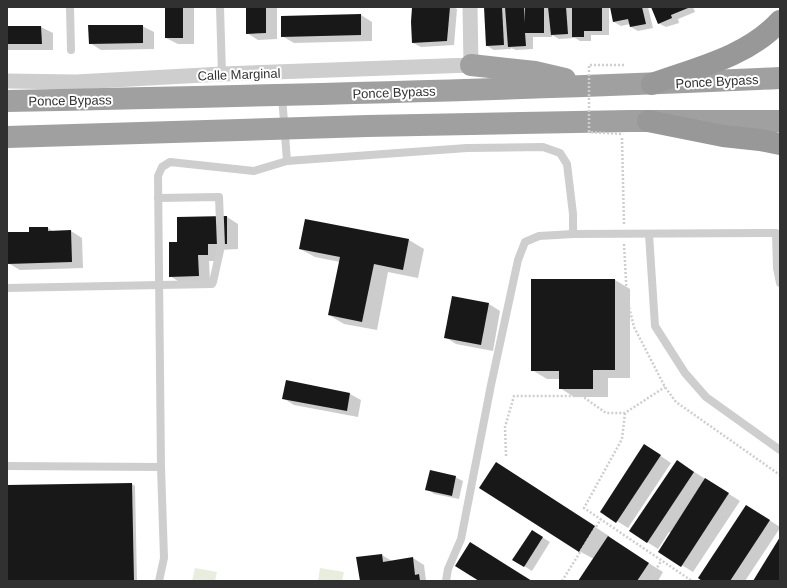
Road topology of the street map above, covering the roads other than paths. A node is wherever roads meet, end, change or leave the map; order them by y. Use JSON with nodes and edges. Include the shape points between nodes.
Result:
{"nodes":[{"id":1,"x":70,"y":7,"type":"edge"},
{"id":2,"x":220,"y":7,"type":"edge"},
{"id":3,"x":470,"y":7,"type":"edge"},
{"id":4,"x":780,"y":21,"type":"edge"},
{"id":5,"x":71,"y":50,"type":"dead end"},
{"id":6,"x":471,"y":65,"type":"junction"},
{"id":7,"x":222,"y":74,"type":"junction"},
{"id":8,"x":780,"y":78,"type":"edge"},
{"id":9,"x":7,"y":81,"type":"edge"},
{"id":10,"x":652,"y":84,"type":"junction"},
{"id":11,"x":585,"y":86,"type":"junction"},
{"id":12,"x":282,"y":95,"type":"junction"},
{"id":13,"x":7,"y":101,"type":"edge"},
{"id":14,"x":780,"y":121,"type":"edge"},
{"id":15,"x":648,"y":122,"type":"junction"},
{"id":16,"x":285,"y":129,"type":"junction"},
{"id":17,"x":7,"y":137,"type":"edge"},
{"id":18,"x":780,"y":144,"type":"edge"},
{"id":19,"x":287,"y":161,"type":"junction"},
{"id":20,"x":158,"y":198,"type":"junction"},
{"id":21,"x":573,"y":234,"type":"junction"},
{"id":22,"x":648,"y":234,"type":"junction"},
{"id":23,"x":780,"y":283,"type":"edge"},
{"id":24,"x":159,"y":286,"type":"junction"},
{"id":25,"x":7,"y":288,"type":"edge"},
{"id":26,"x":780,"y":450,"type":"edge"},
{"id":27,"x":7,"y":466,"type":"edge"},
{"id":28,"x":161,"y":467,"type":"junction"},
{"id":29,"x":159,"y":581,"type":"edge"},
{"id":30,"x":446,"y":581,"type":"edge"}],
"edges":[{"from":1,"to":5,"type":"lane"},
{"from":2,"to":7,"type":"lane"},
{"from":3,"to":6,"type":"street"},
{"from":4,"to":10,"type":"highway","via":[[762,37],[724,59]]},
{"from":6,"to":7,"type":"street","name":"Calle Marginal"},
{"from":6,"to":11,"type":"highway","via":[[535,72]]},
{"from":7,"to":9,"type":"street","name":"Calle Marginal","via":[[76,82]]},
{"from":8,"to":10,"type":"highway","name":"Ponce Bypass"},
{"from":10,"to":11,"type":"highway","name":"Ponce Bypass"},
{"from":11,"to":12,"type":"highway","name":"Ponce Bypass"},
{"from":12,"to":13,"type":"highway","name":"Ponce Bypass"},
{"from":12,"to":16,"type":"lane"},
{"from":14,"to":15,"type":"highway"},
{"from":15,"to":16,"type":"highway"},
{"from":15,"to":18,"type":"highway"},
{"from":16,"to":17,"type":"highway"},
{"from":16,"to":19,"type":"lane"},
{"from":19,"to":20,"type":"lane","via":[[254,171],[170,162],[162,167],[158,176]]},
{"from":19,"to":21,"type":"lane","via":[[467,148],[543,147],[560,153],[567,164]]},
{"from":20,"to":24,"type":"lane"},
{"from":20,"to":24,"type":"lane","via":[[219,197],[221,246],[212,284]]},
{"from":21,"to":22,"type":"lane"},
{"from":21,"to":30,"type":"lane","via":[[539,236],[525,242],[518,260],[461,539],[448,569]]},
{"from":22,"to":23,"type":"lane","via":[[776,233]]},
{"from":22,"to":26,"type":"lane","via":[[655,326],[685,373],[706,397]]},
{"from":24,"to":25,"type":"lane"},
{"from":24,"to":28,"type":"lane"},
{"from":27,"to":28,"type":"lane"},
{"from":28,"to":29,"type":"lane","via":[[164,558]]}]}
